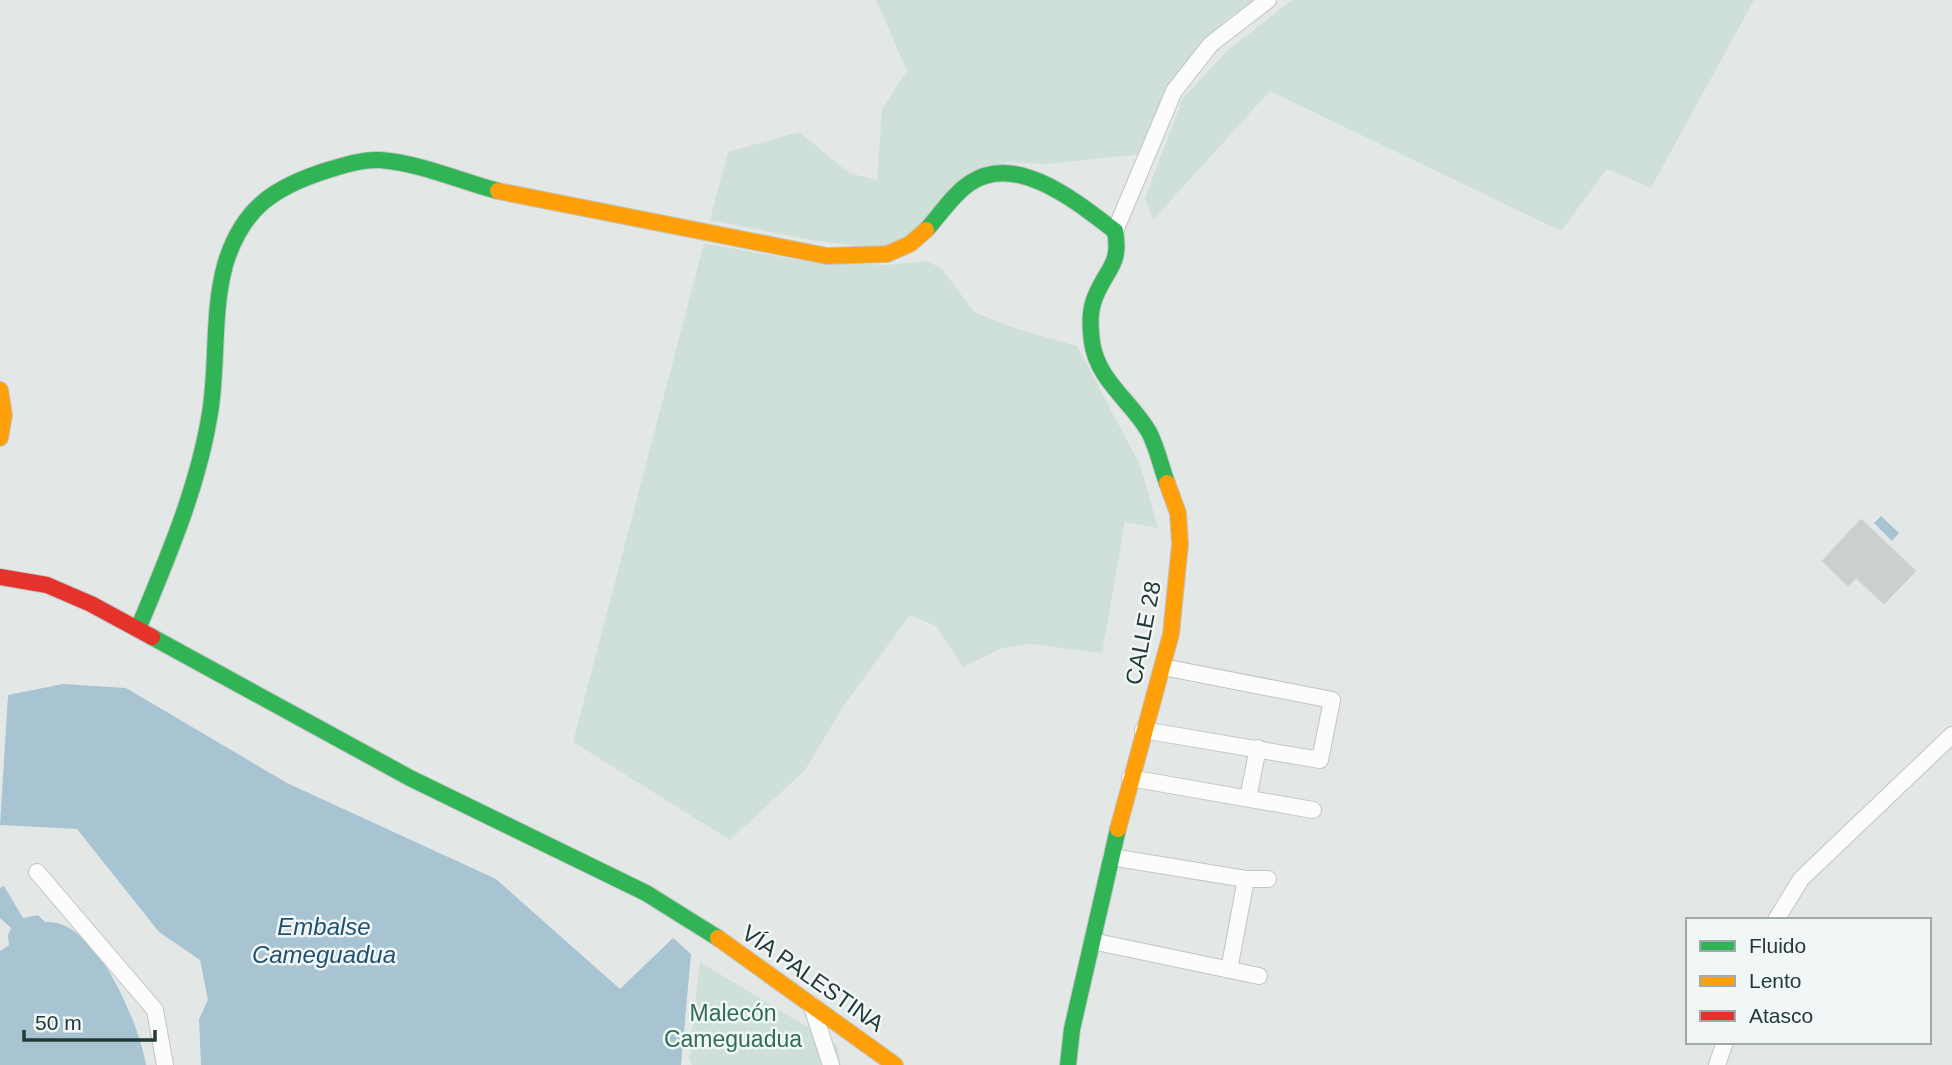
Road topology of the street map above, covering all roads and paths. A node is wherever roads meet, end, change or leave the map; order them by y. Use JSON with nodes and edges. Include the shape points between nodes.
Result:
{"nodes":[{"id":1,"x":1268,"y":0,"type":"edge"},
{"id":2,"x":1115,"y":231,"type":"junction"},
{"id":3,"x":0,"y":390,"type":"edge"},
{"id":4,"x":0,"y":438,"type":"edge"},
{"id":5,"x":0,"y":577,"type":"edge"},
{"id":6,"x":138,"y":629,"type":"junction"},
{"id":7,"x":1163,"y":667,"type":"junction"},
{"id":8,"x":1143,"y":730,"type":"junction"},
{"id":9,"x":1952,"y":735,"type":"edge"},
{"id":10,"x":1258,"y":748,"type":"junction"},
{"id":11,"x":1130,"y":778,"type":"junction"},
{"id":12,"x":1248,"y":798,"type":"junction"},
{"id":13,"x":1312,"y":810,"type":"dead end"},
{"id":14,"x":1111,"y":857,"type":"junction"},
{"id":15,"x":37,"y":872,"type":"dead end"},
{"id":16,"x":1246,"y":879,"type":"junction"},
{"id":17,"x":1268,"y":879,"type":"dead end"},
{"id":18,"x":1777,"y":918,"type":"edge"},
{"id":19,"x":1093,"y":941,"type":"junction"},
{"id":20,"x":1229,"y":970,"type":"junction"},
{"id":21,"x":1259,"y":976,"type":"dead end"},
{"id":22,"x":811,"y":1004,"type":"junction"},
{"id":23,"x":1724,"y":1044,"type":"edge"},
{"id":24,"x":165,"y":1065,"type":"edge"},
{"id":25,"x":831,"y":1065,"type":"edge"},
{"id":26,"x":895,"y":1065,"type":"edge"},
{"id":27,"x":1068,"y":1065,"type":"edge"},
{"id":28,"x":1717,"y":1065,"type":"edge"}],
"edges":[{"from":1,"to":2,"type":"street","via":[[1211,44],[1174,91]]},
{"from":2,"to":6,"type":"street","via":[[1065,194],[1034,179],[994,173],[965,185],[920,238],[905,248],[890,254],[845,257],[520,197],[377,160],[330,169],[270,195],[235,232],[218,310],[210,413],[183,520]]},
{"from":2,"to":7,"type":"street","name":"CALLE 28","via":[[1116,262],[1096,295],[1090,332],[1113,389],[1149,432],[1178,513],[1180,544]]},
{"from":3,"to":4,"type":"street","via":[[4,415]]},
{"from":5,"to":6,"type":"street","name":"VÍA PALESTINA","via":[[25,579],[68,593]]},
{"from":6,"to":22,"type":"street","name":"VÍA PALESTINA","via":[[410,778],[597,867],[727,944]]},
{"from":7,"to":8,"type":"street","name":"CALLE 28"},
{"from":7,"to":10,"type":"street","via":[[1332,700],[1320,760]]},
{"from":8,"to":10,"type":"street"},
{"from":8,"to":11,"type":"street","name":"CALLE 28"},
{"from":9,"to":18,"type":"street","via":[[1801,879]]},
{"from":10,"to":12,"type":"street"},
{"from":11,"to":12,"type":"street"},
{"from":11,"to":14,"type":"street","name":"CALLE 28"},
{"from":12,"to":13,"type":"street"},
{"from":14,"to":16,"type":"street"},
{"from":14,"to":19,"type":"street","name":"CALLE 28"},
{"from":15,"to":24,"type":"street","via":[[155,1010]]},
{"from":16,"to":17,"type":"street"},
{"from":16,"to":20,"type":"street"},
{"from":19,"to":20,"type":"street"},
{"from":19,"to":27,"type":"street","name":"CALLE 28"},
{"from":20,"to":21,"type":"street"},
{"from":22,"to":25,"type":"street"},
{"from":22,"to":26,"type":"street","name":"VÍA PALESTINA"},
{"from":23,"to":28,"type":"street"}]}
